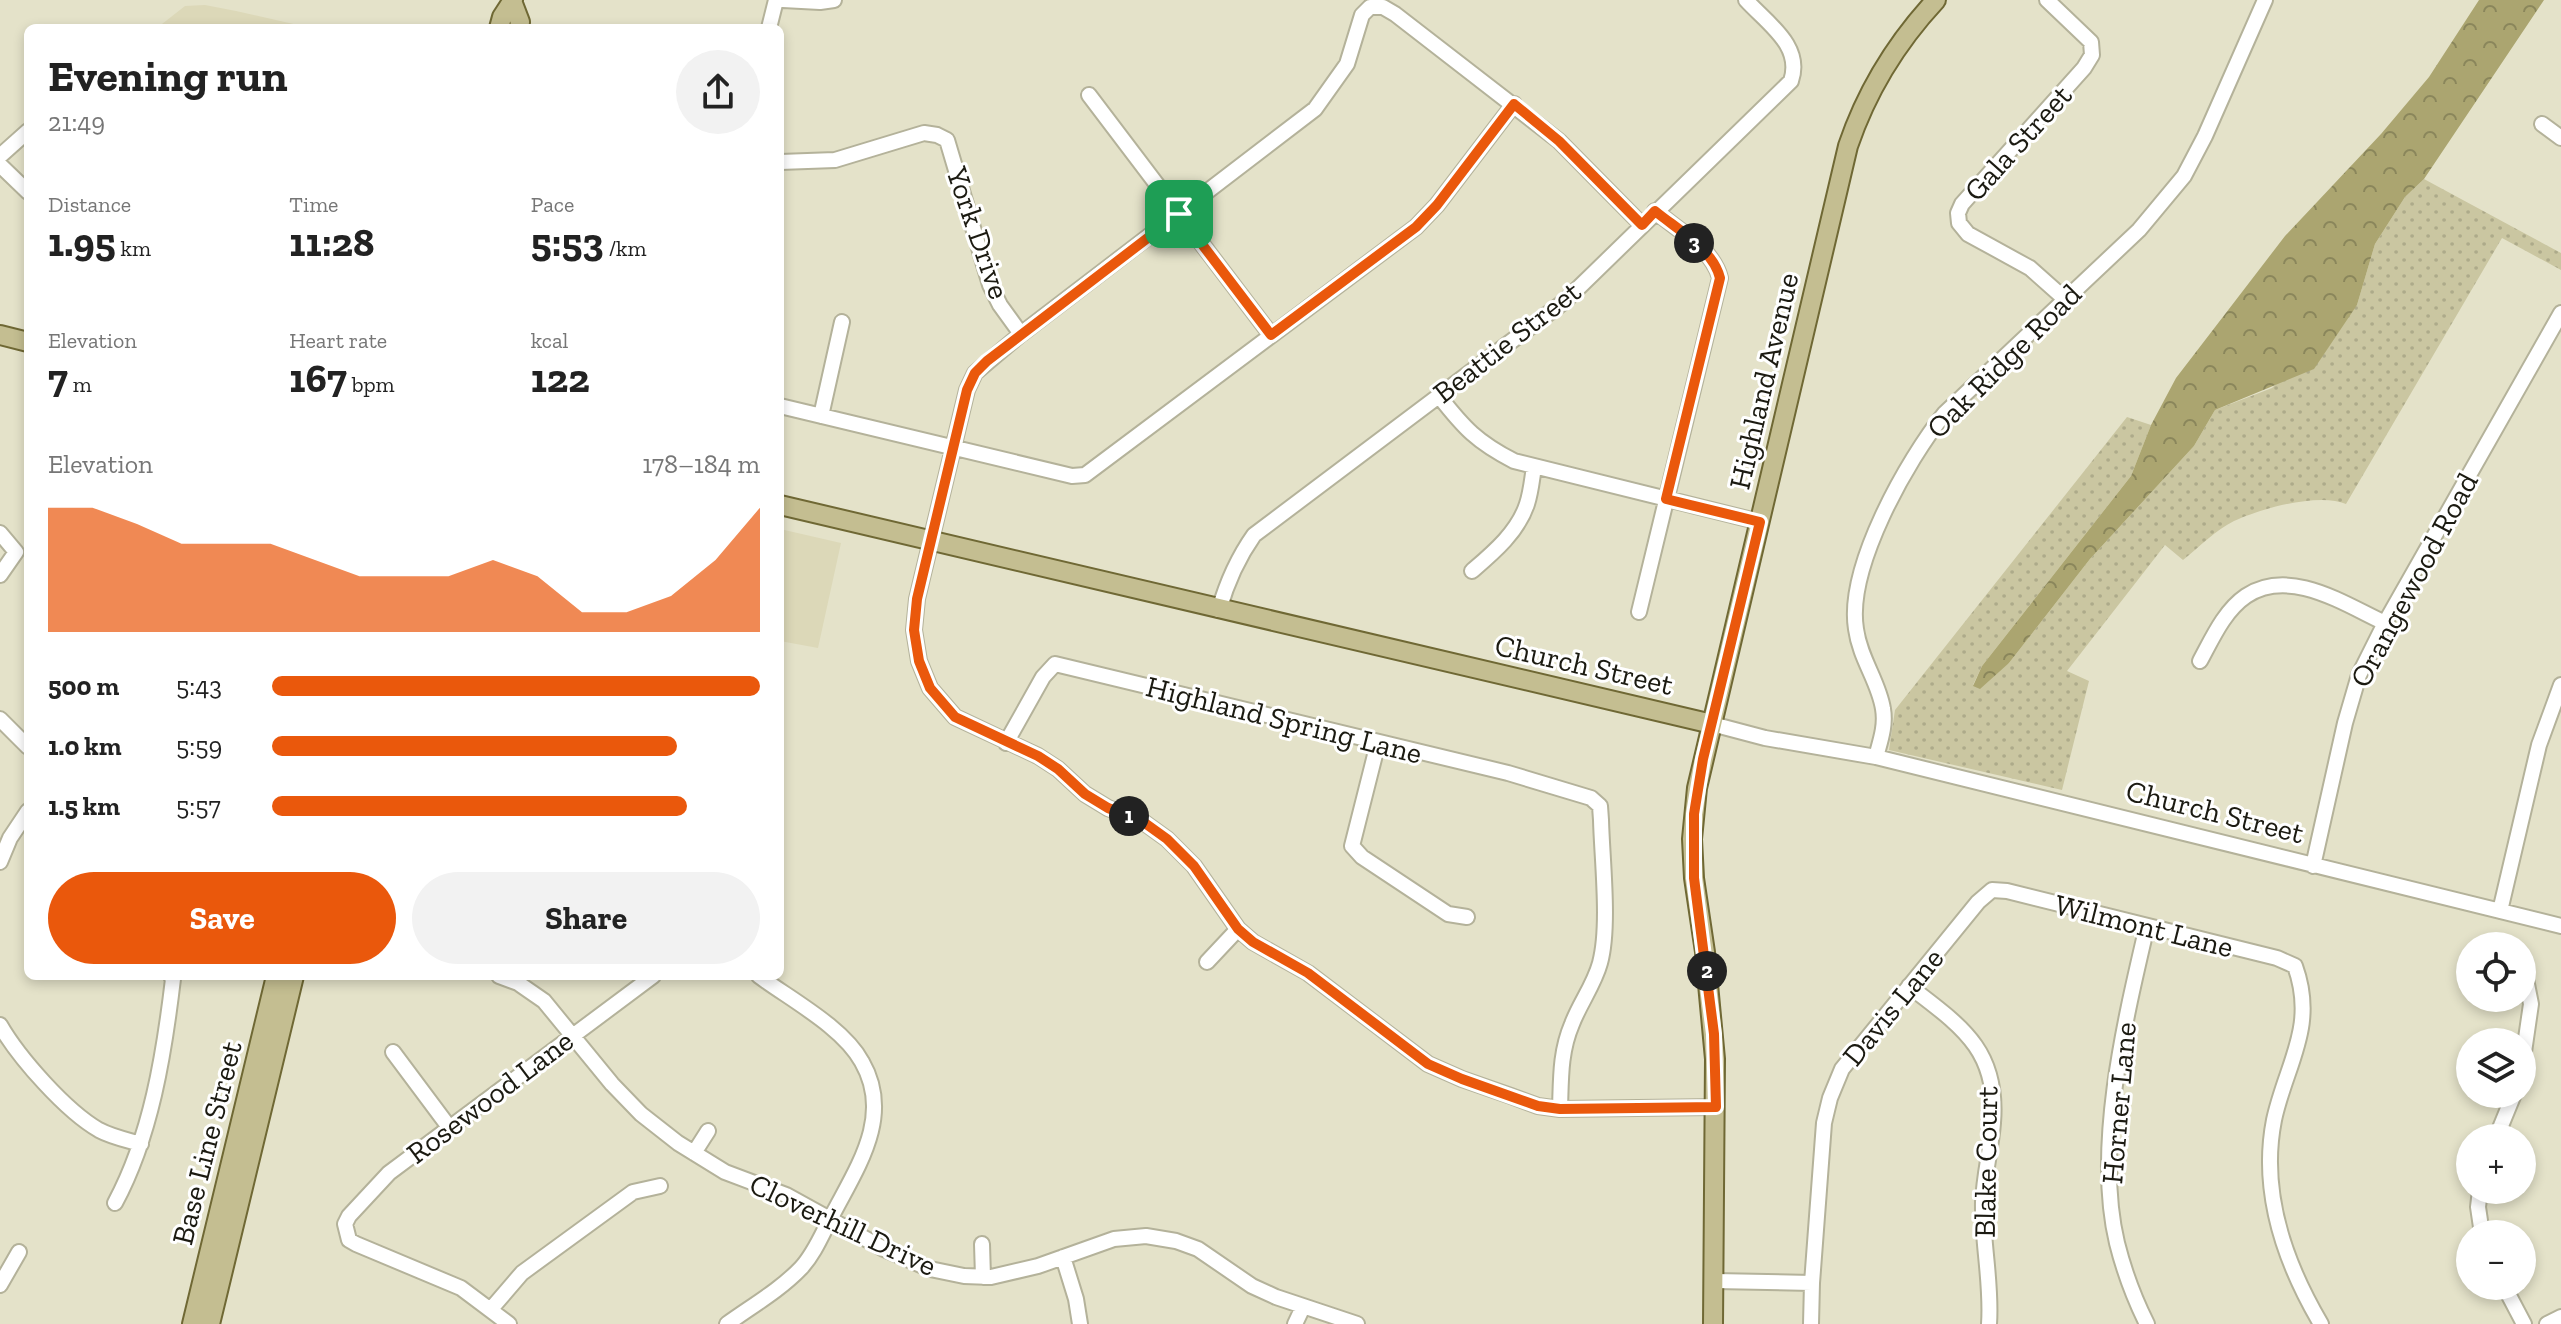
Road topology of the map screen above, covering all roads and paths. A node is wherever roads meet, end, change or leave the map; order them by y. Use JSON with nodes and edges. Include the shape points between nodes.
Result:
{"nodes":[{"id":1,"x":511,"y":0,"type":"edge"},
{"id":2,"x":776,"y":0,"type":"edge"},
{"id":3,"x":783,"y":0,"type":"edge"},
{"id":4,"x":834,"y":0,"type":"edge"},
{"id":5,"x":1746,"y":0,"type":"edge"},
{"id":6,"x":1936,"y":0,"type":"edge"},
{"id":7,"x":2047,"y":0,"type":"edge"},
{"id":8,"x":2265,"y":0,"type":"edge"},
{"id":9,"x":500,"y":24,"type":"edge"},
{"id":10,"x":520,"y":24,"type":"edge"},
{"id":11,"x":770,"y":24,"type":"edge"},
{"id":12,"x":1089,"y":95,"type":"dead end"},
{"id":13,"x":1514,"y":104,"type":"junction"},
{"id":14,"x":2542,"y":124,"type":"dead end"},
{"id":15,"x":24,"y":135,"type":"edge"},
{"id":16,"x":2561,"y":138,"type":"edge"},
{"id":17,"x":0,"y":156,"type":"edge"},
{"id":18,"x":784,"y":162,"type":"edge"},
{"id":19,"x":0,"y":165,"type":"edge"},
{"id":20,"x":24,"y":188,"type":"edge"},
{"id":21,"x":1655,"y":211,"type":"junction"},
{"id":22,"x":1179,"y":214,"type":"junction"},
{"id":23,"x":1642,"y":225,"type":"junction"},
{"id":24,"x":2066,"y":300,"type":"junction"},
{"id":25,"x":2561,"y":313,"type":"edge"},
{"id":26,"x":842,"y":322,"type":"dead end"},
{"id":27,"x":1021,"y":334,"type":"junction"},
{"id":28,"x":0,"y":335,"type":"edge"},
{"id":29,"x":1271,"y":335,"type":"junction"},
{"id":30,"x":24,"y":341,"type":"edge"},
{"id":31,"x":1439,"y":396,"type":"junction"},
{"id":32,"x":784,"y":407,"type":"edge"},
{"id":33,"x":821,"y":416,"type":"junction"},
{"id":34,"x":954,"y":446,"type":"junction"},
{"id":35,"x":1534,"y":467,"type":"junction"},
{"id":36,"x":1666,"y":499,"type":"junction"},
{"id":37,"x":784,"y":506,"type":"edge"},
{"id":38,"x":1760,"y":522,"type":"junction"},
{"id":39,"x":0,"y":533,"type":"edge"},
{"id":40,"x":932,"y":541,"type":"junction"},
{"id":41,"x":1472,"y":571,"type":"dead end"},
{"id":42,"x":0,"y":575,"type":"edge"},
{"id":43,"x":1219,"y":610,"type":"junction"},
{"id":44,"x":1639,"y":612,"type":"dead end"},
{"id":45,"x":2385,"y":623,"type":"junction"},
{"id":46,"x":2200,"y":661,"type":"dead end"},
{"id":47,"x":2559,"y":694,"type":"edge"},
{"id":48,"x":0,"y":719,"type":"edge"},
{"id":49,"x":1712,"y":724,"type":"junction"},
{"id":50,"x":24,"y":743,"type":"edge"},
{"id":51,"x":1006,"y":743,"type":"junction"},
{"id":52,"x":1378,"y":743,"type":"junction"},
{"id":53,"x":1876,"y":757,"type":"junction"},
{"id":54,"x":24,"y":817,"type":"edge"},
{"id":55,"x":0,"y":862,"type":"edge"},
{"id":56,"x":2313,"y":866,"type":"junction"},
{"id":57,"x":1992,"y":890,"type":"joint"},
{"id":58,"x":2500,"y":911,"type":"junction"},
{"id":59,"x":1467,"y":917,"type":"dead end"},
{"id":60,"x":2147,"y":926,"type":"junction"},
{"id":61,"x":2561,"y":926,"type":"edge"},
{"id":62,"x":1238,"y":929,"type":"junction"},
{"id":63,"x":1207,"y":962,"type":"dead end"},
{"id":64,"x":173,"y":980,"type":"edge"},
{"id":65,"x":275,"y":980,"type":"edge"},
{"id":66,"x":293,"y":980,"type":"edge"},
{"id":67,"x":510,"y":980,"type":"edge"},
{"id":68,"x":648,"y":980,"type":"edge"},
{"id":69,"x":765,"y":980,"type":"edge"},
{"id":70,"x":1909,"y":986,"type":"junction"},
{"id":71,"x":0,"y":1025,"type":"edge"},
{"id":72,"x":24,"y":1031,"type":"dead end"},
{"id":73,"x":572,"y":1036,"type":"junction"},
{"id":74,"x":10,"y":1042,"type":"junction"},
{"id":75,"x":393,"y":1052,"type":"dead end"},
{"id":76,"x":1716,"y":1107,"type":"junction"},
{"id":77,"x":1560,"y":1109,"type":"junction"},
{"id":78,"x":449,"y":1127,"type":"junction"},
{"id":79,"x":708,"y":1131,"type":"dead end"},
{"id":80,"x":141,"y":1144,"type":"junction"},
{"id":81,"x":694,"y":1153,"type":"junction"},
{"id":82,"x":660,"y":1186,"type":"dead end"},
{"id":83,"x":115,"y":1203,"type":"dead end"},
{"id":84,"x":829,"y":1220,"type":"junction"},
{"id":85,"x":982,"y":1244,"type":"dead end"},
{"id":86,"x":19,"y":1252,"type":"dead end"},
{"id":87,"x":1063,"y":1257,"type":"junction"},
{"id":88,"x":983,"y":1277,"type":"junction"},
{"id":89,"x":1715,"y":1281,"type":"junction"},
{"id":90,"x":1812,"y":1283,"type":"junction"},
{"id":91,"x":0,"y":1285,"type":"edge"},
{"id":92,"x":2511,"y":1300,"type":"edge"},
{"id":93,"x":1303,"y":1307,"type":"junction"},
{"id":94,"x":491,"y":1309,"type":"junction"},
{"id":95,"x":2561,"y":1317,"type":"edge"},
{"id":96,"x":192,"y":1324,"type":"edge"},
{"id":97,"x":210,"y":1324,"type":"edge"},
{"id":98,"x":509,"y":1324,"type":"edge"},
{"id":99,"x":727,"y":1324,"type":"edge"},
{"id":100,"x":1080,"y":1324,"type":"edge"},
{"id":101,"x":1295,"y":1324,"type":"edge"},
{"id":102,"x":1357,"y":1324,"type":"edge"},
{"id":103,"x":1713,"y":1324,"type":"edge"},
{"id":104,"x":1811,"y":1324,"type":"edge"},
{"id":105,"x":1989,"y":1324,"type":"edge"},
{"id":106,"x":2147,"y":1324,"type":"edge"},
{"id":107,"x":2321,"y":1324,"type":"edge"},
{"id":108,"x":2524,"y":1324,"type":"edge"},
{"id":109,"x":2547,"y":1324,"type":"edge"}],
"edges":[{"from":1,"to":9,"type":"main road"},
{"from":1,"to":10,"type":"main road"},
{"from":2,"to":11,"type":"street"},
{"from":3,"to":4,"type":"street"},
{"from":5,"to":21,"type":"street","name":"Beattie Street","via":[[1791,49],[1796,66],[1791,81]]},
{"from":6,"to":38,"type":"main road","name":"Highland Avenue","via":[[1884,65],[1857,119]]},
{"from":7,"to":24,"type":"street","name":"Gala Street","via":[[2091,42],[2092,55],[1958,213],[1968,234],[2030,268]]},
{"from":8,"to":24,"type":"street","name":"Oak Ridge Road","via":[[2184,176],[2139,230]]},
{"from":12,"to":22,"type":"street"},
{"from":13,"to":22,"type":"street","via":[[1395,14],[1370,7],[1362,15],[1347,64],[1315,109]]},
{"from":13,"to":23,"type":"street","via":[[1559,141]]},
{"from":13,"to":29,"type":"street","via":[[1416,227]]},
{"from":14,"to":16,"type":"street"},
{"from":15,"to":17,"type":"street"},
{"from":18,"to":27,"type":"street","name":"York Drive","via":[[835,160],[924,133],[947,140],[990,285]]},
{"from":19,"to":20,"type":"street"},
{"from":21,"to":23,"type":"street","name":"Beattie Street"},
{"from":21,"to":36,"type":"street","via":[[1708,255],[1720,278]]},
{"from":22,"to":27,"type":"street"},
{"from":22,"to":29,"type":"street"},
{"from":23,"to":31,"type":"street","name":"Beattie Street","via":[[1565,301]]},
{"from":24,"to":53,"type":"street","name":"Oak Ridge Road","via":[[1945,413],[1920,445],[1886,511],[1854,602],[1861,655],[1884,711]]},
{"from":25,"to":45,"type":"street","name":"Orangewood Road"},
{"from":26,"to":33,"type":"street"},
{"from":27,"to":34,"type":"street","via":[[975,373]]},
{"from":28,"to":30,"type":"main road"},
{"from":29,"to":34,"type":"street","via":[[1085,475]]},
{"from":31,"to":35,"type":"street","via":[[1467,432]]},
{"from":31,"to":43,"type":"street","name":"Beattie Street","via":[[1254,535],[1239,555]]},
{"from":32,"to":33,"type":"street"},
{"from":33,"to":34,"type":"street"},
{"from":34,"to":40,"type":"street"},
{"from":35,"to":36,"type":"street"},
{"from":35,"to":41,"type":"street","via":[[1518,524]]},
{"from":36,"to":38,"type":"street"},
{"from":36,"to":44,"type":"street"},
{"from":37,"to":40,"type":"main road","name":"Church Street"},
{"from":38,"to":49,"type":"main road","name":"Highland Avenue"},
{"from":39,"to":42,"type":"street","via":[[16,552]]},
{"from":40,"to":43,"type":"main road","name":"Church Street"},
{"from":40,"to":51,"type":"street","via":[[917,599],[919,661],[930,688],[955,717]]},
{"from":43,"to":49,"type":"main road","name":"Church Street"},
{"from":45,"to":46,"type":"street","via":[[2304,587],[2278,585],[2246,596],[2222,621]]},
{"from":45,"to":56,"type":"street","name":"Orangewood Road","via":[[2356,687]]},
{"from":47,"to":58,"type":"street","via":[[2539,745]]},
{"from":48,"to":50,"type":"street"},
{"from":49,"to":53,"type":"street","name":"Church Street"},
{"from":49,"to":76,"type":"main road","name":"Highland Avenue","via":[[1692,839],[1714,1034]]},
{"from":51,"to":52,"type":"street","name":"Highland Spring Lane","via":[[1055,664]]},
{"from":51,"to":62,"type":"street","via":[[1038,756],[1085,794],[1167,839],[1194,866]]},
{"from":52,"to":59,"type":"street","via":[[1352,846],[1448,914]]},
{"from":52,"to":77,"type":"street","name":"Highland Spring Lane","via":[[1508,773],[1591,798],[1600,806],[1601,961],[1561,1055]]},
{"from":53,"to":56,"type":"street","name":"Church Street"},
{"from":54,"to":55,"type":"street"},
{"from":56,"to":58,"type":"street","name":"Church Street"},
{"from":57,"to":60,"type":"street","name":"Wilmont Lane"},
{"from":57,"to":70,"type":"street","name":"Davis Lane"},
{"from":58,"to":61,"type":"street","name":"Church Street"},
{"from":60,"to":106,"type":"street","name":"Horner Lane","via":[[2116,1080],[2111,1197],[2117,1241]]},
{"from":60,"to":107,"type":"street","name":"Wilmont Lane","via":[[2295,966],[2302,1028],[2274,1119],[2274,1207],[2289,1261]]},
{"from":62,"to":63,"type":"street"},
{"from":62,"to":77,"type":"street","via":[[1308,973],[1428,1064],[1524,1101]]},
{"from":64,"to":80,"type":"street"},
{"from":65,"to":96,"type":"main road","name":"Base Line Street"},
{"from":66,"to":97,"type":"main road","name":"Base Line Street"},
{"from":67,"to":73,"type":"street","name":"Cloverhill Drive","via":[[544,1001]]},
{"from":68,"to":73,"type":"street","name":"Rosewood Lane"},
{"from":69,"to":84,"type":"street","via":[[843,1037],[870,1078],[876,1105],[873,1131]]},
{"from":70,"to":90,"type":"street","name":"Davis Lane","via":[[1842,1069],[1830,1098]]},
{"from":70,"to":105,"type":"street","name":"Blake Court","via":[[1969,1034],[1992,1086],[1983,1202]]},
{"from":71,"to":74,"type":"street"},
{"from":72,"to":74,"type":"street"},
{"from":73,"to":78,"type":"street","name":"Rosewood Lane"},
{"from":73,"to":81,"type":"street","name":"Cloverhill Drive","via":[[641,1114]]},
{"from":74,"to":80,"type":"street","via":[[77,1114],[99,1130]]},
{"from":75,"to":78,"type":"street"},
{"from":76,"to":77,"type":"street"},
{"from":76,"to":89,"type":"main road","name":"Highland Avenue"},
{"from":78,"to":94,"type":"street","name":"Rosewood Lane","via":[[379,1183],[349,1216],[345,1232],[356,1244],[461,1288]]},
{"from":79,"to":81,"type":"street"},
{"from":80,"to":83,"type":"street"},
{"from":81,"to":84,"type":"street","name":"Cloverhill Drive"},
{"from":82,"to":94,"type":"street","via":[[633,1192],[522,1273]]},
{"from":84,"to":88,"type":"street","name":"Cloverhill Drive","via":[[930,1269]]},
{"from":84,"to":99,"type":"street","via":[[802,1267]]},
{"from":85,"to":88,"type":"street"},
{"from":86,"to":91,"type":"street"},
{"from":87,"to":88,"type":"street","name":"Cloverhill Drive"},
{"from":87,"to":93,"type":"street","name":"Cloverhill Drive","via":[[1114,1239],[1146,1236],[1176,1241],[1198,1249],[1252,1286]]},
{"from":87,"to":100,"type":"street"},
{"from":89,"to":90,"type":"street"},
{"from":89,"to":103,"type":"main road","name":"Highland Avenue"},
{"from":90,"to":104,"type":"street","name":"Davis Lane"},
{"from":92,"to":108,"type":"street"},
{"from":93,"to":101,"type":"street"},
{"from":93,"to":102,"type":"street","name":"Cloverhill Drive"},
{"from":94,"to":98,"type":"street"},
{"from":95,"to":109,"type":"street"}]}
